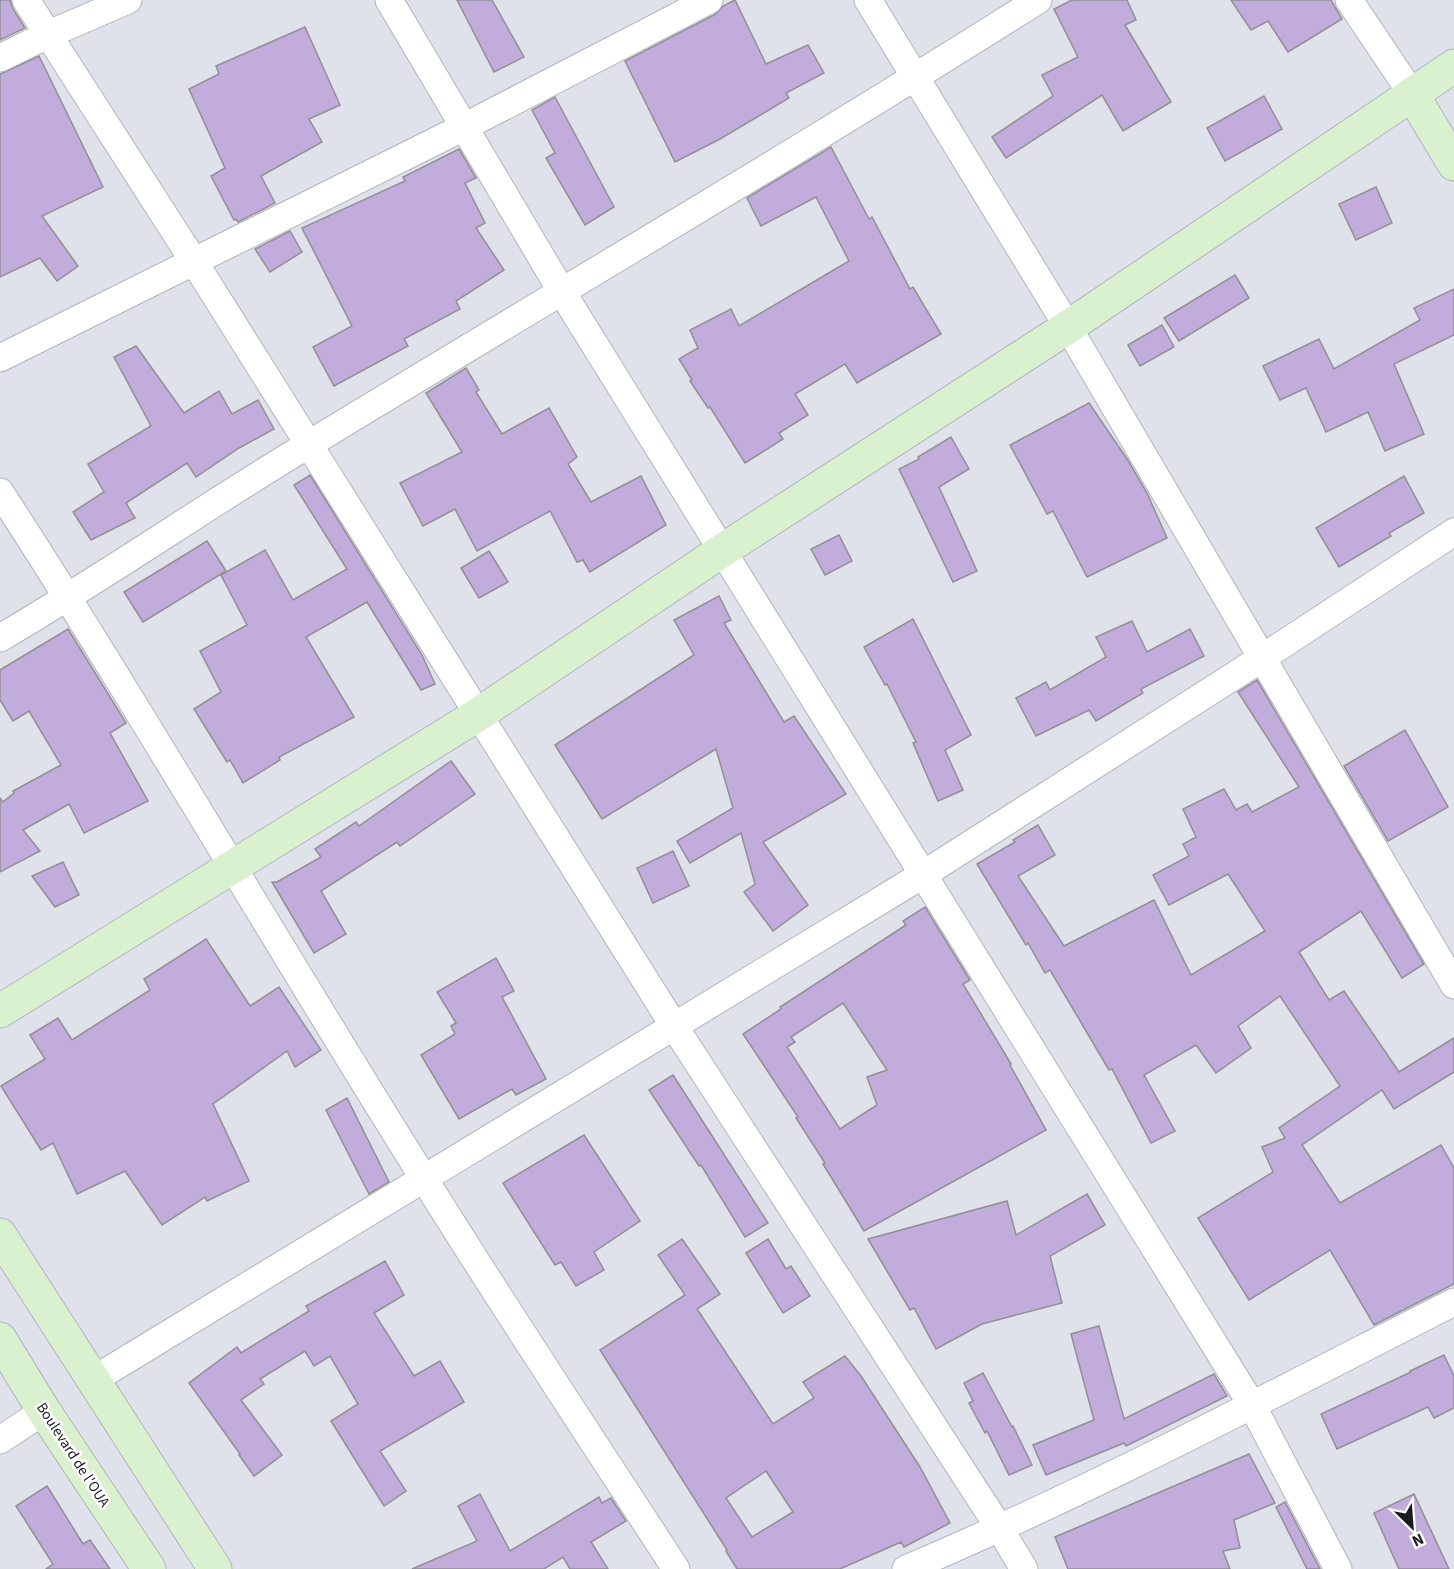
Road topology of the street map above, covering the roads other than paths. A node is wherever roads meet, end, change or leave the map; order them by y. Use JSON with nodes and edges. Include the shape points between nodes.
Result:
{"nodes":[{"id":1,"x":26,"y":0,"type":"edge"},
{"id":2,"x":128,"y":0,"type":"edge"},
{"id":3,"x":389,"y":0,"type":"edge"},
{"id":4,"x":709,"y":0,"type":"edge"},
{"id":5,"x":868,"y":0,"type":"edge"},
{"id":6,"x":1038,"y":0,"type":"edge"},
{"id":7,"x":1349,"y":0,"type":"edge"},
{"id":8,"x":47,"y":35,"type":"junction"},
{"id":9,"x":0,"y":58,"type":"edge"},
{"id":10,"x":1454,"y":66,"type":"edge"},
{"id":11,"x":916,"y":78,"type":"junction"},
{"id":12,"x":1412,"y":94,"type":"junction"},
{"id":13,"x":464,"y":127,"type":"junction"},
{"id":14,"x":1454,"y":164,"type":"edge"},
{"id":15,"x":193,"y":260,"type":"junction"},
{"id":16,"x":562,"y":292,"type":"junction"},
{"id":17,"x":1068,"y":327,"type":"junction"},
{"id":18,"x":0,"y":358,"type":"edge"},
{"id":19,"x":307,"y":445,"type":"junction"},
{"id":20,"x":0,"y":492,"type":"edge"},
{"id":21,"x":1454,"y":532,"type":"edge"},
{"id":22,"x":723,"y":550,"type":"junction"},
{"id":23,"x":69,"y":598,"type":"junction"},
{"id":24,"x":0,"y":638,"type":"edge"},
{"id":25,"x":1262,"y":658,"type":"junction"},
{"id":26,"x":479,"y":714,"type":"junction"},
{"id":27,"x":232,"y":869,"type":"junction"},
{"id":28,"x":924,"y":874,"type":"junction"},
{"id":29,"x":1454,"y":986,"type":"edge"},
{"id":30,"x":0,"y":1011,"type":"edge"},
{"id":31,"x":674,"y":1026,"type":"junction"},
{"id":32,"x":424,"y":1178,"type":"junction"},
{"id":33,"x":0,"y":1235,"type":"edge"},
{"id":34,"x":1454,"y":1302,"type":"edge"},
{"id":35,"x":0,"y":1340,"type":"edge"},
{"id":36,"x":93,"y":1380,"type":"junction"},
{"id":37,"x":1252,"y":1405,"type":"junction"},
{"id":38,"x":44,"y":1411,"type":"junction"},
{"id":39,"x":0,"y":1440,"type":"edge"},
{"id":40,"x":1000,"y":1529,"type":"junction"},
{"id":41,"x":149,"y":1569,"type":"edge"},
{"id":42,"x":215,"y":1569,"type":"edge"},
{"id":43,"x":676,"y":1569,"type":"edge"},
{"id":44,"x":906,"y":1569,"type":"edge"},
{"id":45,"x":1024,"y":1569,"type":"edge"},
{"id":46,"x":1338,"y":1569,"type":"edge"}],
"edges":[{"from":1,"to":8,"type":"street"},
{"from":2,"to":8,"type":"street"},
{"from":3,"to":13,"type":"street"},
{"from":4,"to":13,"type":"street"},
{"from":5,"to":11,"type":"street"},
{"from":6,"to":11,"type":"street"},
{"from":7,"to":12,"type":"street"},
{"from":8,"to":9,"type":"street"},
{"from":8,"to":15,"type":"street"},
{"from":10,"to":12,"type":"street"},
{"from":11,"to":16,"type":"street"},
{"from":11,"to":17,"type":"street"},
{"from":12,"to":14,"type":"street"},
{"from":12,"to":17,"type":"street"},
{"from":13,"to":15,"type":"street"},
{"from":13,"to":16,"type":"street"},
{"from":15,"to":18,"type":"street"},
{"from":15,"to":19,"type":"street"},
{"from":16,"to":19,"type":"street"},
{"from":16,"to":22,"type":"street"},
{"from":17,"to":22,"type":"street"},
{"from":17,"to":25,"type":"street"},
{"from":19,"to":23,"type":"street"},
{"from":19,"to":26,"type":"street"},
{"from":20,"to":23,"type":"street"},
{"from":21,"to":25,"type":"street"},
{"from":22,"to":26,"type":"street"},
{"from":22,"to":28,"type":"street"},
{"from":23,"to":24,"type":"street"},
{"from":23,"to":27,"type":"street"},
{"from":25,"to":28,"type":"street"},
{"from":25,"to":29,"type":"street"},
{"from":26,"to":27,"type":"street"},
{"from":26,"to":31,"type":"street"},
{"from":27,"to":30,"type":"street"},
{"from":27,"to":32,"type":"street"},
{"from":28,"to":31,"type":"street"},
{"from":28,"to":37,"type":"street"},
{"from":31,"to":32,"type":"street"},
{"from":31,"to":40,"type":"street"},
{"from":32,"to":36,"type":"street"},
{"from":32,"to":43,"type":"street"},
{"from":33,"to":36,"type":"street"},
{"from":34,"to":37,"type":"street"},
{"from":35,"to":38,"type":"street","name":"Boulevard de l'OUA"},
{"from":36,"to":42,"type":"street"},
{"from":37,"to":40,"type":"street"},
{"from":37,"to":46,"type":"street"},
{"from":38,"to":39,"type":"street"},
{"from":38,"to":41,"type":"street","name":"Boulevard de l'OUA"},
{"from":40,"to":44,"type":"street"},
{"from":40,"to":45,"type":"street"}]}
